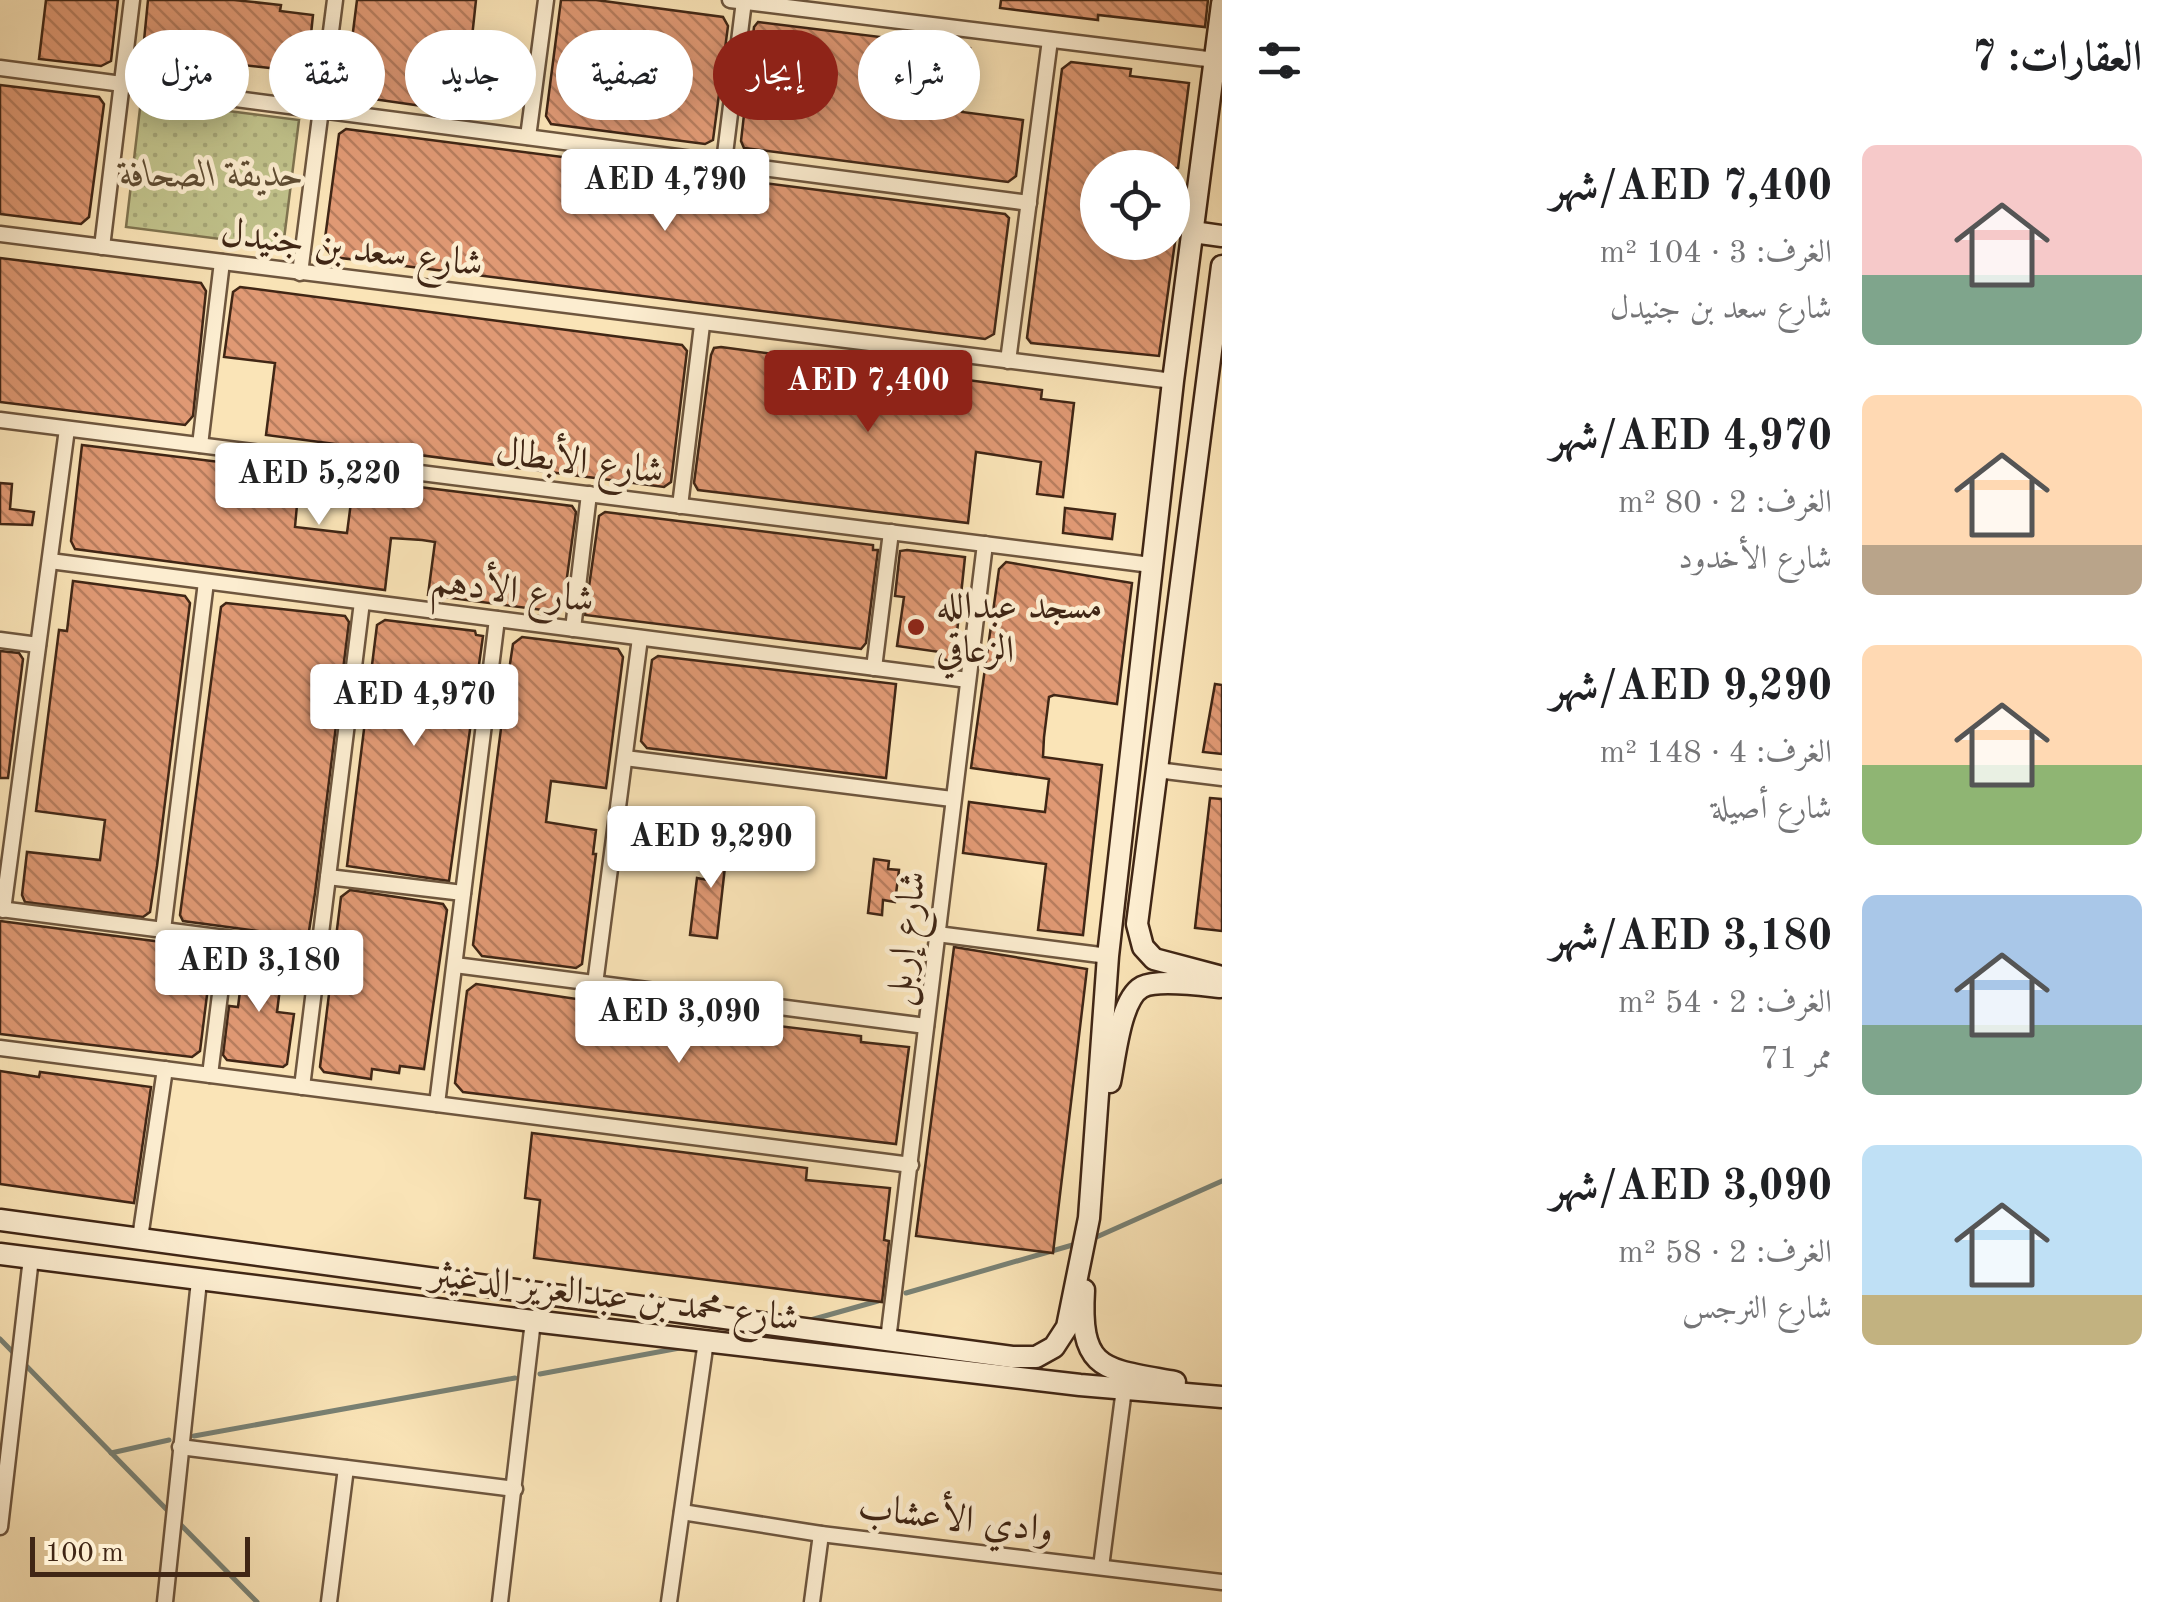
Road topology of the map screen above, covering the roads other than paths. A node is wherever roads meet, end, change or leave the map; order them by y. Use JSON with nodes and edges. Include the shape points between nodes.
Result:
{"nodes":[{"id":1,"x":132,"y":0,"type":"edge"},
{"id":2,"x":336,"y":0,"type":"edge"},
{"id":3,"x":546,"y":0,"type":"edge"},
{"id":4,"x":736,"y":1,"type":"edge"},
{"id":5,"x":1222,"y":4,"type":"edge"},
{"id":6,"x":332,"y":30,"type":"edge"},
{"id":7,"x":1050,"y":40,"type":"junction"},
{"id":8,"x":1215,"y":60,"type":"junction"},
{"id":9,"x":0,"y":68,"type":"edge"},
{"id":10,"x":122,"y":84,"type":"junction"},
{"id":11,"x":269,"y":103,"type":"edge"},
{"id":12,"x":385,"y":118,"type":"edge"},
{"id":13,"x":320,"y":120,"type":"edge"},
{"id":14,"x":528,"y":137,"type":"junction"},
{"id":15,"x":724,"y":162,"type":"junction"},
{"id":16,"x":1028,"y":202,"type":"junction"},
{"id":17,"x":1193,"y":232,"type":"junction"},
{"id":18,"x":0,"y":234,"type":"edge"},
{"id":19,"x":1222,"y":236,"type":"edge"},
{"id":20,"x":102,"y":247,"type":"junction"},
{"id":21,"x":222,"y":262,"type":"junction"},
{"id":22,"x":1222,"y":266,"type":"edge"},
{"id":23,"x":300,"y":272,"type":"junction"},
{"id":24,"x":702,"y":324,"type":"junction"},
{"id":25,"x":1008,"y":361,"type":"junction"},
{"id":26,"x":1172,"y":381,"type":"junction"},
{"id":27,"x":0,"y":420,"type":"edge"},
{"id":28,"x":67,"y":430,"type":"junction"},
{"id":29,"x":200,"y":445,"type":"junction"},
{"id":30,"x":589,"y":494,"type":"junction"},
{"id":31,"x":680,"y":506,"type":"junction"},
{"id":32,"x":891,"y":532,"type":"junction"},
{"id":33,"x":985,"y":544,"type":"junction"},
{"id":34,"x":50,"y":561,"type":"junction"},
{"id":35,"x":1151,"y":565,"type":"junction"},
{"id":36,"x":206,"y":582,"type":"junction"},
{"id":37,"x":362,"y":602,"type":"junction"},
{"id":38,"x":497,"y":619,"type":"junction"},
{"id":39,"x":573,"y":629,"type":"junction"},
{"id":40,"x":640,"y":638,"type":"junction"},
{"id":41,"x":0,"y":640,"type":"edge"},
{"id":42,"x":38,"y":645,"type":"junction"},
{"id":43,"x":874,"y":668,"type":"junction"},
{"id":44,"x":968,"y":680,"type":"junction"},
{"id":45,"x":625,"y":758,"type":"junction"},
{"id":46,"x":1157,"y":770,"type":"junction"},
{"id":47,"x":1222,"y":778,"type":"edge"},
{"id":48,"x":952,"y":799,"type":"junction"},
{"id":49,"x":328,"y":877,"type":"junction"},
{"id":50,"x":464,"y":894,"type":"junction"},
{"id":51,"x":2,"y":909,"type":"edge"},
{"id":52,"x":162,"y":930,"type":"junction"},
{"id":53,"x":937,"y":934,"type":"junction"},
{"id":54,"x":227,"y":938,"type":"junction"},
{"id":55,"x":320,"y":950,"type":"junction"},
{"id":56,"x":1108,"y":956,"type":"junction"},
{"id":57,"x":455,"y":966,"type":"junction"},
{"id":58,"x":1222,"y":976,"type":"edge"},
{"id":59,"x":595,"y":984,"type":"junction"},
{"id":60,"x":1222,"y":987,"type":"edge"},
{"id":61,"x":926,"y":1026,"type":"junction"},
{"id":62,"x":0,"y":1048,"type":"edge"},
{"id":63,"x":165,"y":1070,"type":"junction"},
{"id":64,"x":210,"y":1076,"type":"junction"},
{"id":65,"x":302,"y":1087,"type":"junction"},
{"id":66,"x":437,"y":1104,"type":"junction"},
{"id":67,"x":1095,"y":1150,"type":"junction"},
{"id":68,"x":911,"y":1165,"type":"junction"},
{"id":69,"x":1089,"y":1218,"type":"junction"},
{"id":70,"x":0,"y":1220,"type":"edge"},
{"id":71,"x":140,"y":1238,"type":"junction"},
{"id":72,"x":0,"y":1254,"type":"edge"},
{"id":73,"x":31,"y":1258,"type":"junction"},
{"id":74,"x":351,"y":1267,"type":"junction"},
{"id":75,"x":199,"y":1281,"type":"junction"},
{"id":76,"x":347,"y":1298,"type":"junction"},
{"id":77,"x":534,"y":1321,"type":"junction"},
{"id":78,"x":888,"y":1340,"type":"junction"},
{"id":79,"x":706,"y":1341,"type":"junction"},
{"id":80,"x":1124,"y":1389,"type":"junction"},
{"id":81,"x":1222,"y":1394,"type":"edge"},
{"id":82,"x":4,"y":1430,"type":"edge"},
{"id":83,"x":180,"y":1447,"type":"junction"},
{"id":84,"x":346,"y":1468,"type":"junction"},
{"id":85,"x":515,"y":1489,"type":"junction"},
{"id":86,"x":682,"y":1512,"type":"junction"},
{"id":87,"x":0,"y":1526,"type":"edge"},
{"id":88,"x":821,"y":1534,"type":"junction"},
{"id":89,"x":1101,"y":1567,"type":"junction"},
{"id":90,"x":1222,"y":1582,"type":"edge"},
{"id":91,"x":166,"y":1602,"type":"edge"},
{"id":92,"x":330,"y":1602,"type":"edge"},
{"id":93,"x":500,"y":1602,"type":"edge"},
{"id":94,"x":669,"y":1602,"type":"edge"},
{"id":95,"x":812,"y":1602,"type":"edge"}],
"edges":[{"from":1,"to":10,"type":"street"},
{"from":2,"to":6,"type":"street"},
{"from":3,"to":14,"type":"street"},
{"from":4,"to":7,"type":"street"},
{"from":4,"to":15,"type":"street"},
{"from":5,"to":8,"type":"street"},
{"from":7,"to":8,"type":"street"},
{"from":7,"to":16,"type":"street"},
{"from":8,"to":17,"type":"street"},
{"from":9,"to":10,"type":"street"},
{"from":10,"to":11,"type":"street"},
{"from":10,"to":20,"type":"street"},
{"from":12,"to":14,"type":"street"},
{"from":13,"to":23,"type":"street"},
{"from":14,"to":15,"type":"street"},
{"from":15,"to":16,"type":"street"},
{"from":16,"to":25,"type":"street"},
{"from":17,"to":19,"type":"street"},
{"from":17,"to":26,"type":"street"},
{"from":18,"to":20,"type":"street","name":"شارع سعد بن جنيدل"},
{"from":20,"to":21,"type":"street","name":"شارع سعد بن جنيدل"},
{"from":21,"to":23,"type":"street","name":"شارع سعد بن جنيدل"},
{"from":21,"to":29,"type":"street"},
{"from":22,"to":46,"type":"street"},
{"from":23,"to":24,"type":"street","name":"شارع سعد بن جنيدل"},
{"from":24,"to":25,"type":"street","name":"شارع سعد بن جنيدل"},
{"from":24,"to":31,"type":"street"},
{"from":25,"to":26,"type":"street","name":"شارع سعد بن جنيدل"},
{"from":26,"to":35,"type":"street"},
{"from":27,"to":28,"type":"street","name":"شارع الأبطال"},
{"from":28,"to":29,"type":"street","name":"شارع الأبطال"},
{"from":28,"to":34,"type":"street"},
{"from":29,"to":30,"type":"street","name":"شارع الأبطال"},
{"from":30,"to":31,"type":"street","name":"شارع الأبطال"},
{"from":30,"to":39,"type":"street"},
{"from":31,"to":32,"type":"street","name":"شارع الأبطال"},
{"from":32,"to":33,"type":"street","name":"شارع الأبطال"},
{"from":32,"to":43,"type":"street"},
{"from":33,"to":35,"type":"street","name":"شارع الأبطال"},
{"from":33,"to":44,"type":"street","name":"شارع إربل"},
{"from":34,"to":36,"type":"street","name":"شارع الأدهم"},
{"from":34,"to":42,"type":"street"},
{"from":35,"to":56,"type":"street"},
{"from":36,"to":37,"type":"street","name":"شارع الأدهم"},
{"from":36,"to":52,"type":"street"},
{"from":37,"to":38,"type":"street","name":"شارع الأدهم"},
{"from":37,"to":49,"type":"street"},
{"from":38,"to":39,"type":"street","name":"شارع الأدهم"},
{"from":38,"to":50,"type":"street"},
{"from":39,"to":40,"type":"street","name":"شارع الأدهم"},
{"from":40,"to":43,"type":"street","name":"شارع الأدهم"},
{"from":40,"to":45,"type":"street"},
{"from":41,"to":42,"type":"street"},
{"from":42,"to":51,"type":"street"},
{"from":43,"to":44,"type":"street","name":"شارع الأدهم"},
{"from":44,"to":48,"type":"street","name":"شارع إربل"},
{"from":45,"to":48,"type":"street"},
{"from":45,"to":59,"type":"street"},
{"from":46,"to":47,"type":"street"},
{"from":46,"to":58,"type":"street","via":[[1137,924],[1144,947],[1154,958]]},
{"from":48,"to":53,"type":"street","name":"شارع إربل"},
{"from":49,"to":50,"type":"street"},
{"from":49,"to":55,"type":"street"},
{"from":50,"to":57,"type":"street"},
{"from":51,"to":52,"type":"street"},
{"from":52,"to":54,"type":"street"},
{"from":53,"to":56,"type":"street"},
{"from":53,"to":61,"type":"street","name":"شارع إربل"},
{"from":54,"to":55,"type":"street"},
{"from":54,"to":64,"type":"street"},
{"from":55,"to":65,"type":"street"},
{"from":56,"to":67,"type":"street"},
{"from":57,"to":59,"type":"street"},
{"from":57,"to":66,"type":"street"},
{"from":59,"to":61,"type":"street"},
{"from":60,"to":67,"type":"street","via":[[1155,984],[1130,1000]]},
{"from":61,"to":68,"type":"street","name":"شارع إربل"},
{"from":62,"to":63,"type":"street"},
{"from":63,"to":64,"type":"street"},
{"from":63,"to":71,"type":"street"},
{"from":64,"to":65,"type":"street"},
{"from":65,"to":66,"type":"street"},
{"from":66,"to":68,"type":"street"},
{"from":67,"to":69,"type":"street"},
{"from":68,"to":78,"type":"street","name":"شارع إربل"},
{"from":69,"to":78,"type":"street","name":"شارع محمد بن عبدالعزيز الدغيثر","via":[[1066,1327],[1054,1347],[1036,1357],[1012,1357]]},
{"from":69,"to":81,"type":"street","via":[[1083,1308],[1092,1354],[1106,1366]]},
{"from":70,"to":71,"type":"street","name":"شارع محمد بن عبدالعزيز الدغيثر"},
{"from":71,"to":74,"type":"street","name":"شارع محمد بن عبدالعزيز الدغيثر"},
{"from":72,"to":73,"type":"street","name":"شارع محمد بن عبدالعزيز الدغيثر"},
{"from":73,"to":75,"type":"street","name":"شارع محمد بن عبدالعزيز الدغيثر"},
{"from":73,"to":82,"type":"street"},
{"from":74,"to":76,"type":"street"},
{"from":74,"to":78,"type":"street","name":"شارع محمد بن عبدالعزيز الدغيثر"},
{"from":75,"to":76,"type":"street","name":"شارع محمد بن عبدالعزيز الدغيثر"},
{"from":75,"to":83,"type":"street"},
{"from":76,"to":77,"type":"street","name":"شارع محمد بن عبدالعزيز الدغيثر"},
{"from":77,"to":79,"type":"street","name":"شارع محمد بن عبدالعزيز الدغيثر"},
{"from":77,"to":85,"type":"street"},
{"from":79,"to":80,"type":"street","name":"شارع محمد بن عبدالعزيز الدغيثر"},
{"from":79,"to":86,"type":"street"},
{"from":80,"to":81,"type":"street","name":"شارع محمد بن عبدالعزيز الدغيثر"},
{"from":80,"to":89,"type":"street"},
{"from":82,"to":87,"type":"street"},
{"from":83,"to":84,"type":"street"},
{"from":83,"to":91,"type":"street"},
{"from":84,"to":85,"type":"street"},
{"from":84,"to":92,"type":"street"},
{"from":85,"to":93,"type":"street"},
{"from":86,"to":88,"type":"street","name":"وادي الأعشاب"},
{"from":86,"to":94,"type":"street"},
{"from":88,"to":89,"type":"street","name":"وادي الأعشاب"},
{"from":88,"to":95,"type":"street"},
{"from":89,"to":90,"type":"street","name":"وادي الأعشاب"}]}
